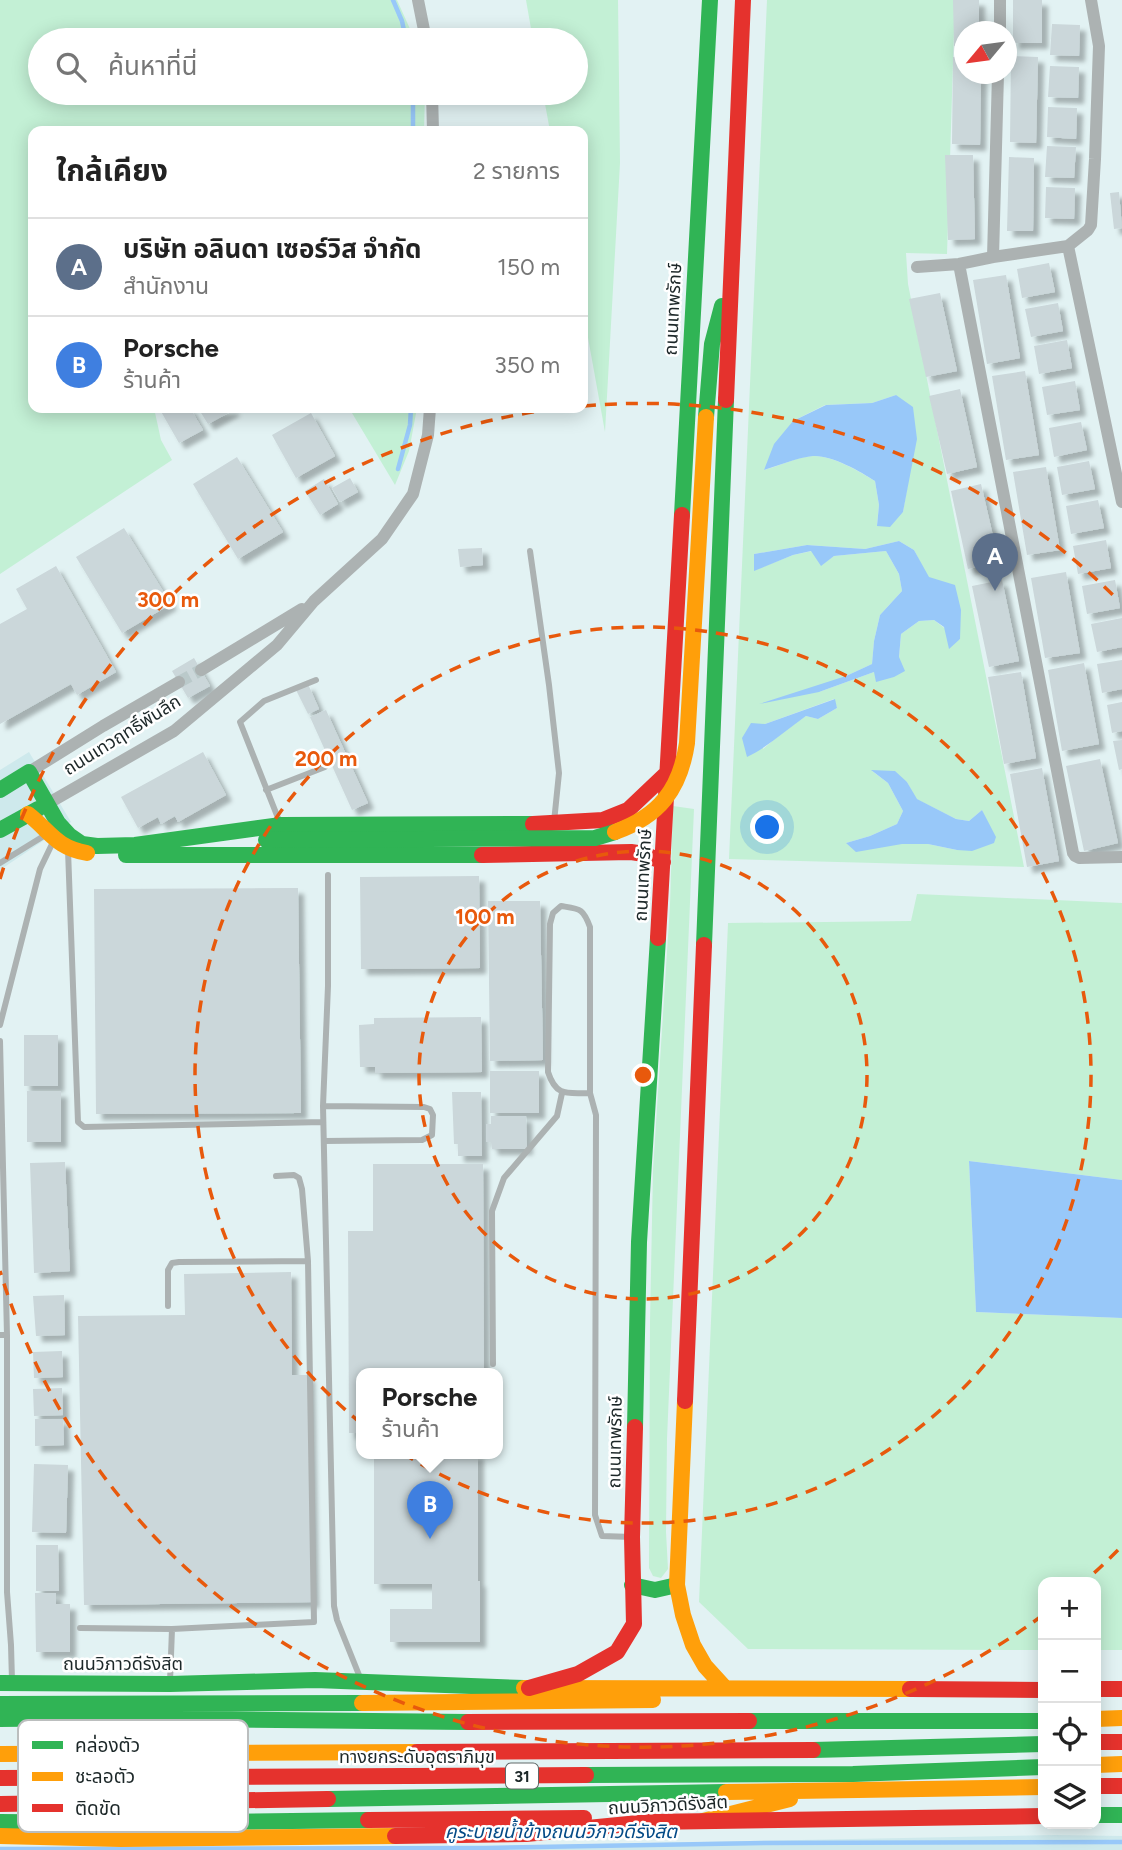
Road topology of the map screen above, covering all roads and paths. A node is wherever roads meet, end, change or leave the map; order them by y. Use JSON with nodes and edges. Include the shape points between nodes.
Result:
{"nodes":[{"id":1,"x":418,"y":0,"type":"edge"},
{"id":2,"x":709,"y":0,"type":"edge"},
{"id":3,"x":743,"y":0,"type":"edge"},
{"id":4,"x":1000,"y":0,"type":"edge"},
{"id":5,"x":1091,"y":0,"type":"edge"},
{"id":6,"x":1000,"y":21,"type":"edge"},
{"id":7,"x":424,"y":28,"type":"edge"},
{"id":8,"x":998,"y":84,"type":"edge"},
{"id":9,"x":432,"y":105,"type":"edge"},
{"id":10,"x":433,"y":126,"type":"edge"},
{"id":11,"x":1068,"y":246,"type":"junction"},
{"id":12,"x":993,"y":257,"type":"junction"},
{"id":13,"x":959,"y":264,"type":"junction"},
{"id":14,"x":917,"y":267,"type":"dead end"},
{"id":15,"x":730,"y":272,"type":"junction"},
{"id":16,"x":430,"y":413,"type":"edge"},
{"id":17,"x":1122,"y":502,"type":"edge"},
{"id":18,"x":530,"y":551,"type":"dead end"},
{"id":19,"x":314,"y":601,"type":"junction"},
{"id":20,"x":201,"y":670,"type":"tunnel mouth"},
{"id":21,"x":316,"y":680,"type":"dead end"},
{"id":22,"x":179,"y":682,"type":"tunnel mouth"},
{"id":23,"x":324,"y":767,"type":"dead end"},
{"id":24,"x":29,"y":772,"type":"junction"},
{"id":25,"x":667,"y":773,"type":"junction"},
{"id":26,"x":0,"y":790,"type":"edge"},
{"id":27,"x":267,"y":790,"type":"junction"},
{"id":28,"x":47,"y":804,"type":"junction"},
{"id":29,"x":28,"y":814,"type":"junction"},
{"id":30,"x":603,"y":820,"type":"junction"},
{"id":31,"x":554,"y":824,"type":"junction"},
{"id":32,"x":281,"y":825,"type":"junction"},
{"id":33,"x":0,"y":831,"type":"edge"},
{"id":34,"x":57,"y":841,"type":"junction"},
{"id":35,"x":610,"y":853,"type":"junction"},
{"id":36,"x":135,"y":856,"type":"junction"},
{"id":37,"x":1122,"y":857,"type":"edge"},
{"id":38,"x":663,"y":862,"type":"junction"},
{"id":39,"x":0,"y":863,"type":"edge"},
{"id":40,"x":328,"y":875,"type":"dead end"},
{"id":41,"x":0,"y":1025,"type":"edge"},
{"id":42,"x":0,"y":1041,"type":"edge"},
{"id":43,"x":562,"y":1093,"type":"junction"},
{"id":44,"x":590,"y":1093,"type":"junction"},
{"id":45,"x":323,"y":1106,"type":"junction"},
{"id":46,"x":323,"y":1122,"type":"junction"},
{"id":47,"x":324,"y":1141,"type":"junction"},
{"id":48,"x":276,"y":1175,"type":"dead end"},
{"id":49,"x":308,"y":1261,"type":"junction"},
{"id":50,"x":168,"y":1306,"type":"dead end"},
{"id":51,"x":3,"y":1335,"type":"edge"},
{"id":52,"x":493,"y":1364,"type":"dead end"},
{"id":53,"x":632,"y":1537,"type":"junction"},
{"id":54,"x":632,"y":1585,"type":"junction"},
{"id":55,"x":677,"y":1585,"type":"junction"},
{"id":56,"x":3,"y":1592,"type":"edge"},
{"id":57,"x":80,"y":1628,"type":"dead end"},
{"id":58,"x":172,"y":1629,"type":"junction"},
{"id":59,"x":361,"y":1682,"type":"junction"},
{"id":60,"x":6,"y":1683,"type":"edge"},
{"id":61,"x":170,"y":1684,"type":"junction"},
{"id":62,"x":529,"y":1688,"type":"junction"},
{"id":63,"x":725,"y":1688,"type":"junction"},
{"id":64,"x":771,"y":1688,"type":"junction"},
{"id":65,"x":1038,"y":1689,"type":"edge"},
{"id":66,"x":1101,"y":1689,"type":"edge"},
{"id":67,"x":1122,"y":1689,"type":"edge"},
{"id":68,"x":0,"y":1704,"type":"edge"},
{"id":69,"x":1122,"y":1718,"type":"edge"},
{"id":70,"x":0,"y":1719,"type":"edge"},
{"id":71,"x":1101,"y":1719,"type":"edge"},
{"id":72,"x":226,"y":1720,"type":"edge"},
{"id":73,"x":248,"y":1720,"type":"edge"},
{"id":74,"x":1038,"y":1721,"type":"edge"},
{"id":75,"x":1122,"y":1740,"type":"edge"},
{"id":76,"x":1101,"y":1741,"type":"edge"},
{"id":77,"x":1038,"y":1742,"type":"edge"},
{"id":78,"x":1038,"y":1742,"type":"edge"},
{"id":79,"x":0,"y":1745,"type":"edge"},
{"id":80,"x":18,"y":1745,"type":"edge"},
{"id":81,"x":248,"y":1746,"type":"edge"},
{"id":82,"x":248,"y":1753,"type":"edge"},
{"id":83,"x":0,"y":1754,"type":"edge"},
{"id":84,"x":18,"y":1754,"type":"edge"},
{"id":85,"x":1122,"y":1764,"type":"edge"},
{"id":86,"x":1101,"y":1765,"type":"edge"},
{"id":87,"x":1038,"y":1767,"type":"edge"},
{"id":88,"x":248,"y":1777,"type":"edge"},
{"id":89,"x":0,"y":1778,"type":"edge"},
{"id":90,"x":18,"y":1778,"type":"edge"},
{"id":91,"x":1101,"y":1786,"type":"edge"},
{"id":92,"x":1122,"y":1786,"type":"edge"},
{"id":93,"x":1038,"y":1787,"type":"edge"},
{"id":94,"x":825,"y":1790,"type":"junction"},
{"id":95,"x":248,"y":1800,"type":"edge"},
{"id":96,"x":0,"y":1804,"type":"edge"},
{"id":97,"x":18,"y":1804,"type":"edge"},
{"id":98,"x":1101,"y":1815,"type":"edge"},
{"id":99,"x":1122,"y":1815,"type":"edge"},
{"id":100,"x":1038,"y":1816,"type":"edge"},
{"id":101,"x":703,"y":1821,"type":"junction"},
{"id":102,"x":0,"y":1822,"type":"edge"},
{"id":103,"x":18,"y":1822,"type":"edge"},
{"id":104,"x":248,"y":1822,"type":"edge"},
{"id":105,"x":649,"y":1822,"type":"junction"},
{"id":106,"x":0,"y":1836,"type":"edge"}],
"edges":[{"from":1,"to":7,"type":"street"},
{"from":2,"to":25,"type":"main road","name":"ถนนเทพรักษ์"},
{"from":3,"to":15,"type":"main road"},
{"from":4,"to":6,"type":"street"},
{"from":5,"to":11,"type":"street","via":[[1099,46],[1091,225]]},
{"from":8,"to":12,"type":"street"},
{"from":9,"to":10,"type":"street"},
{"from":11,"to":12,"type":"street"},
{"from":11,"to":17,"type":"street"},
{"from":12,"to":13,"type":"street"},
{"from":13,"to":14,"type":"street"},
{"from":13,"to":37,"type":"street","via":[[1073,853],[1079,858]]},
{"from":15,"to":36,"type":"main road","bridge":true,"via":[[712,344],[687,743],[683,767],[657,809],[640,822],[595,838],[267,840]]},
{"from":15,"to":55,"type":"main road"},
{"from":16,"to":19,"type":"street","name":"ถนนเทวฤทธิ์พันลึก","via":[[413,494],[382,540]]},
{"from":18,"to":31,"type":"lane","via":[[559,773]]},
{"from":19,"to":20,"type":"street","name":"ถนนเทวฤทธิ์พันลึก"},
{"from":19,"to":28,"type":"street","name":"ถนนเทวฤทธิ์พันลึก","via":[[277,645],[174,731]]},
{"from":21,"to":27,"type":"lane","via":[[264,701],[240,722]]},
{"from":22,"to":24,"type":"street","name":"ถนนเทวฤทธิ์พันลึก"},
{"from":23,"to":27,"type":"lane"},
{"from":24,"to":26,"type":"main road","name":"ถนนเทวฤทธิ์พันลึก"},
{"from":24,"to":28,"type":"main road"},
{"from":25,"to":30,"type":"main road","via":[[628,810]]},
{"from":25,"to":38,"type":"main road","name":"ถนนเทพรักษ์"},
{"from":27,"to":32,"type":"lane"},
{"from":28,"to":29,"type":"main road","name":"ถนนเทวฤทธิ์พันลึก"},
{"from":28,"to":32,"type":"main road","via":[[69,835],[82,844],[97,846]]},
{"from":29,"to":33,"type":"main road","name":"ถนนเทวฤทธิ์พันลึก"},
{"from":29,"to":34,"type":"main road"},
{"from":30,"to":31,"type":"main road"},
{"from":30,"to":35,"type":"main road","via":[[621,835],[621,842]]},
{"from":31,"to":32,"type":"main road"},
{"from":34,"to":36,"type":"main road","via":[[84,853]]},
{"from":34,"to":39,"type":"lane"},
{"from":34,"to":41,"type":"lane","via":[[40,869]]},
{"from":34,"to":46,"type":"lane","via":[[78,1122],[84,1127]]},
{"from":35,"to":36,"type":"main road"},
{"from":35,"to":38,"type":"main road","via":[[644,854]]},
{"from":38,"to":53,"type":"main road","name":"ถนนเทพรักษ์","via":[[639,1242]]},
{"from":40,"to":45,"type":"lane"},
{"from":42,"to":51,"type":"lane"},
{"from":43,"to":44,"type":"lane"},
{"from":43,"to":44,"type":"lane","via":[[548,1072],[550,924],[561,906],[586,914],[590,927]]},
{"from":43,"to":52,"type":"lane","via":[[557,1116],[504,1178],[492,1211]]},
{"from":44,"to":53,"type":"lane","via":[[596,1115],[595,1515],[602,1536]]},
{"from":45,"to":46,"type":"lane"},
{"from":45,"to":47,"type":"lane","via":[[424,1107],[433,1115],[432,1135],[422,1140]]},
{"from":46,"to":47,"type":"lane"},
{"from":47,"to":59,"type":"lane","via":[[334,1606]]},
{"from":48,"to":49,"type":"lane","via":[[294,1175],[302,1183]]},
{"from":49,"to":50,"type":"lane","via":[[172,1264]]},
{"from":49,"to":58,"type":"lane","via":[[314,1622]]},
{"from":51,"to":56,"type":"lane"},
{"from":53,"to":54,"type":"main road","name":"ถนนเทพรักษ์"},
{"from":54,"to":55,"type":"main road","via":[[655,1590]]},
{"from":54,"to":62,"type":"main road","name":"ถนนเทพรักษ์","via":[[634,1624],[617,1653],[578,1674]]},
{"from":55,"to":63,"type":"main road","via":[[689,1634],[703,1664]]},
{"from":56,"to":60,"type":"lane","via":[[11,1645]]},
{"from":57,"to":58,"type":"lane"},
{"from":58,"to":61,"type":"lane"},
{"from":59,"to":61,"type":"main road","name":"ถนนวิภาวดีรังสิต"},
{"from":59,"to":62,"type":"main road","name":"ถนนวิภาวดีรังสิต"},
{"from":60,"to":61,"type":"main road","name":"ถนนวิภาวดีรังสิต"},
{"from":62,"to":63,"type":"main road","name":"ถนนวิภาวดีรังสิต"},
{"from":63,"to":64,"type":"main road","name":"ถนนวิภาวดีรังสิต"},
{"from":64,"to":65,"type":"main road","name":"ถนนวิภาวดีรังสิต"},
{"from":64,"to":68,"type":"main road","via":[[674,1700]]},
{"from":66,"to":67,"type":"main road"},
{"from":69,"to":71,"type":"main road"},
{"from":70,"to":72,"type":"main road"},
{"from":73,"to":74,"type":"main road"},
{"from":75,"to":76,"type":"main road"},
{"from":77,"to":81,"type":"main road","number":"31"},
{"from":78,"to":82,"type":"main road","name":"ทางยกระดับอุตราภิมุข","number":"31","via":[[831,1750]]},
{"from":79,"to":80,"type":"main road","number":"31"},
{"from":83,"to":84,"type":"main road","name":"ทางยกระดับอุตราภิมุข","number":"31"},
{"from":85,"to":86,"type":"main road"},
{"from":87,"to":88,"type":"main road","name":"ทางยกระดับอุตราภิมุข","number":"31","via":[[853,1774]]},
{"from":89,"to":90,"type":"main road","name":"ทางยกระดับอุตราภิมุข","number":"31"},
{"from":91,"to":92,"type":"main road"},
{"from":93,"to":94,"type":"main road","name":"ถนนวิภาวดีรังสิต","number":"31"},
{"from":94,"to":95,"type":"main road","name":"ถนนวิภาวดีรังสิต","number":"31"},
{"from":94,"to":101,"type":"main road"},
{"from":96,"to":97,"type":"main road","name":"ถนนวิภาวดีรังสิต","number":"31"},
{"from":98,"to":99,"type":"main road"},
{"from":100,"to":101,"type":"main road","name":"ถนนวิภาวดีรังสิต"},
{"from":101,"to":105,"type":"main road","name":"ถนนวิภาวดีรังสิต"},
{"from":102,"to":103,"type":"main road"},
{"from":104,"to":105,"type":"main road","via":[[578,1818]]},
{"from":105,"to":106,"type":"main road","name":"ถนนวิภาวดีรังสิต","via":[[526,1834]]}]}
